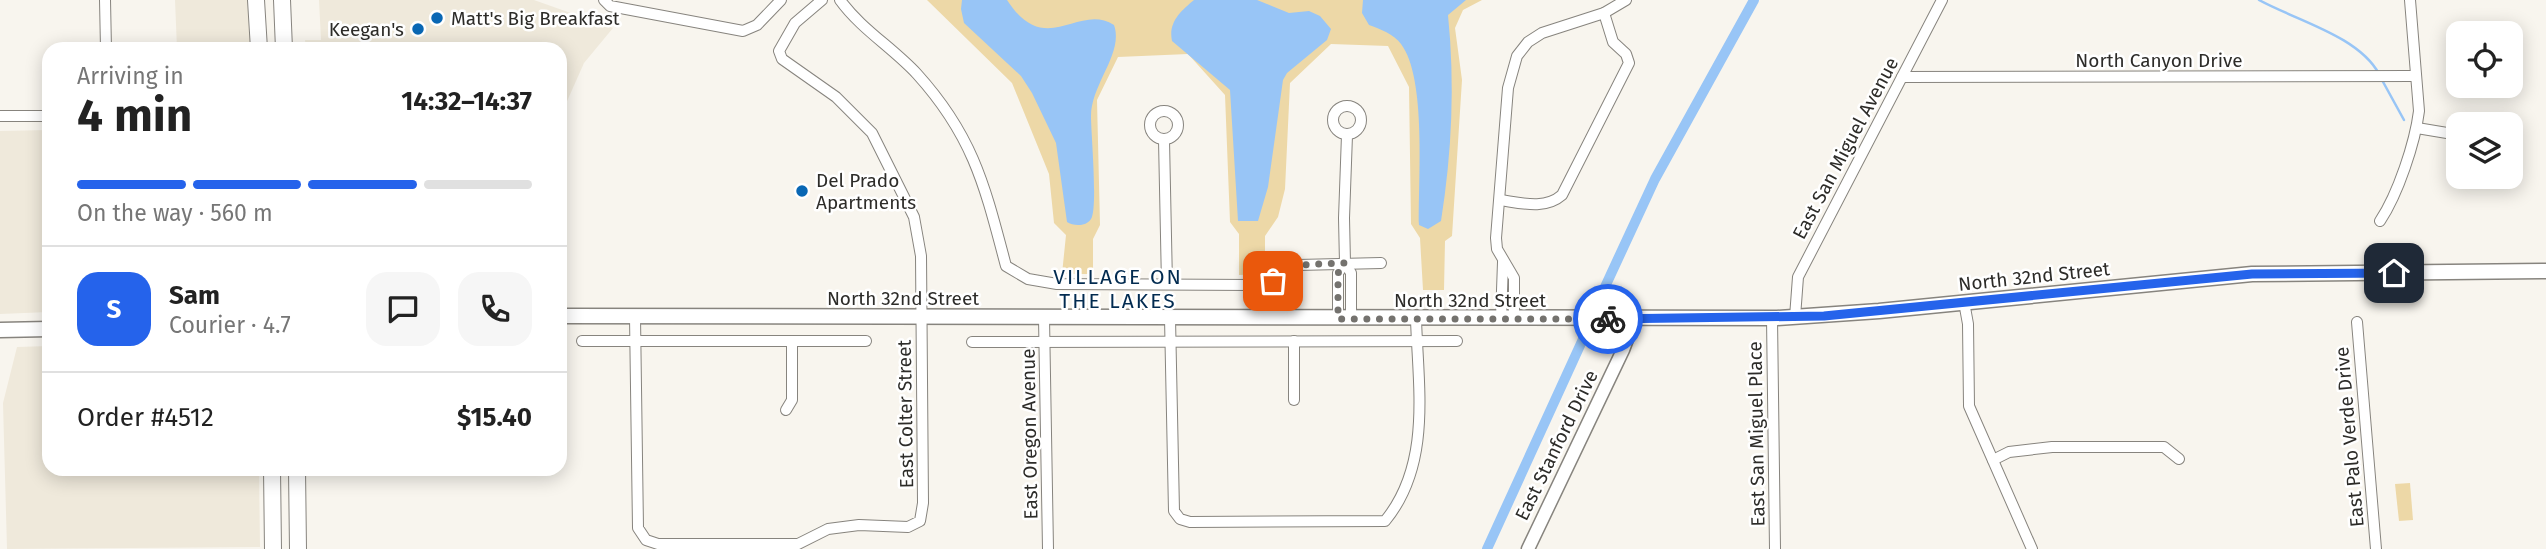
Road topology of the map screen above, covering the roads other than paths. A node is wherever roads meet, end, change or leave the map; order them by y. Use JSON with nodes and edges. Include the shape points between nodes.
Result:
{"nodes":[{"id":1,"x":105,"y":0,"type":"edge"},
{"id":2,"x":256,"y":0,"type":"edge"},
{"id":3,"x":282,"y":0,"type":"edge"},
{"id":4,"x":604,"y":0,"type":"edge"},
{"id":5,"x":781,"y":0,"type":"edge"},
{"id":6,"x":822,"y":0,"type":"edge"},
{"id":7,"x":840,"y":0,"type":"edge"},
{"id":8,"x":1626,"y":0,"type":"edge"},
{"id":9,"x":1942,"y":0,"type":"edge"},
{"id":10,"x":2410,"y":0,"type":"edge"},
{"id":11,"x":1604,"y":13,"type":"junction"},
{"id":12,"x":106,"y":42,"type":"edge"},
{"id":13,"x":259,"y":42,"type":"edge"},
{"id":14,"x":284,"y":42,"type":"edge"},
{"id":15,"x":2415,"y":76,"type":"junction"},
{"id":16,"x":1902,"y":77,"type":"junction"},
{"id":17,"x":0,"y":116,"type":"edge"},
{"id":18,"x":42,"y":116,"type":"edge"},
{"id":19,"x":2417,"y":128,"type":"junction"},
{"id":20,"x":2446,"y":133,"type":"edge"},
{"id":21,"x":1347,"y":135,"type":"dead end"},
{"id":22,"x":1164,"y":140,"type":"dead end"},
{"id":23,"x":1500,"y":201,"type":"junction"},
{"id":24,"x":2380,"y":221,"type":"dead end"},
{"id":25,"x":1345,"y":263,"type":"junction"},
{"id":26,"x":1381,"y":263,"type":"dead end"},
{"id":27,"x":2546,"y":271,"type":"edge"},
{"id":28,"x":1167,"y":284,"type":"junction"},
{"id":29,"x":1338,"y":285,"type":"junction"},
{"id":30,"x":1351,"y":285,"type":"junction"},
{"id":31,"x":1964,"y":302,"type":"junction"},
{"id":32,"x":567,"y":316,"type":"edge"},
{"id":33,"x":635,"y":317,"type":"junction"},
{"id":34,"x":1795,"y":317,"type":"junction"},
{"id":35,"x":922,"y":318,"type":"junction"},
{"id":36,"x":1044,"y":318,"type":"junction"},
{"id":37,"x":1170,"y":318,"type":"junction"},
{"id":38,"x":1635,"y":318,"type":"junction"},
{"id":39,"x":1772,"y":318,"type":"junction"},
{"id":40,"x":1345,"y":319,"type":"junction"},
{"id":41,"x":1416,"y":319,"type":"junction"},
{"id":42,"x":1508,"y":319,"type":"junction"},
{"id":43,"x":2357,"y":322,"type":"dead end"},
{"id":44,"x":42,"y":329,"type":"edge"},
{"id":45,"x":0,"y":330,"type":"edge"},
{"id":46,"x":636,"y":340,"type":"junction"},
{"id":47,"x":582,"y":341,"type":"dead end"},
{"id":48,"x":792,"y":341,"type":"junction"},
{"id":49,"x":866,"y":341,"type":"dead end"},
{"id":50,"x":1294,"y":341,"type":"junction"},
{"id":51,"x":1417,"y":341,"type":"junction"},
{"id":52,"x":1457,"y":341,"type":"dead end"},
{"id":53,"x":972,"y":342,"type":"dead end"},
{"id":54,"x":1045,"y":342,"type":"junction"},
{"id":55,"x":1171,"y":342,"type":"junction"},
{"id":56,"x":1294,"y":400,"type":"dead end"},
{"id":57,"x":786,"y":410,"type":"dead end"},
{"id":58,"x":2179,"y":459,"type":"dead end"},
{"id":59,"x":1993,"y":460,"type":"junction"},
{"id":60,"x":272,"y":476,"type":"edge"},
{"id":61,"x":297,"y":476,"type":"edge"},
{"id":62,"x":273,"y":549,"type":"edge"},
{"id":63,"x":298,"y":549,"type":"edge"},
{"id":64,"x":1048,"y":549,"type":"edge"},
{"id":65,"x":1528,"y":549,"type":"edge"},
{"id":66,"x":1775,"y":549,"type":"edge"},
{"id":67,"x":2032,"y":549,"type":"edge"},
{"id":68,"x":2376,"y":549,"type":"edge"}],
"edges":[{"from":1,"to":12,"type":"street"},
{"from":2,"to":13,"type":"main road"},
{"from":3,"to":14,"type":"main road"},
{"from":4,"to":5,"type":"street","via":[[610,6],[743,31],[757,25]]},
{"from":6,"to":35,"type":"street","name":"East Colter Street","via":[[795,23],[779,51],[782,59],[836,97],[872,133],[884,153],[914,217],[922,256]]},
{"from":7,"to":28,"type":"street","via":[[915,71],[968,143],[1006,266],[1028,279],[1057,284]]},
{"from":8,"to":11,"type":"street"},
{"from":9,"to":16,"type":"street","name":"East San Miguel Avenue"},
{"from":10,"to":15,"type":"street"},
{"from":11,"to":23,"type":"street","via":[[1542,33],[1517,57],[1508,88]]},
{"from":11,"to":23,"type":"street","via":[[1613,42],[1629,63],[1562,195],[1545,205]]},
{"from":15,"to":16,"type":"street","name":"North Canyon Drive"},
{"from":15,"to":19,"type":"street"},
{"from":16,"to":34,"type":"street","name":"East San Miguel Avenue","via":[[1798,277]]},
{"from":17,"to":18,"type":"street"},
{"from":19,"to":20,"type":"street"},
{"from":19,"to":24,"type":"street"},
{"from":21,"to":25,"type":"street"},
{"from":22,"to":28,"type":"street"},
{"from":23,"to":42,"type":"street","via":[[1496,238]]},
{"from":25,"to":26,"type":"street"},
{"from":25,"to":28,"type":"street","via":[[1298,265],[1273,281],[1254,285]]},
{"from":25,"to":29,"type":"street","via":[[1338,273]]},
{"from":25,"to":30,"type":"street"},
{"from":27,"to":31,"type":"main road","name":"North 32nd Street","via":[[2252,274]]},
{"from":29,"to":30,"type":"street"},
{"from":29,"to":40,"type":"street"},
{"from":30,"to":40,"type":"street"},
{"from":31,"to":34,"type":"main road","name":"North 32nd Street"},
{"from":31,"to":59,"type":"street","via":[[1969,406]]},
{"from":32,"to":33,"type":"main road","name":"North 32nd Street"},
{"from":33,"to":35,"type":"main road","name":"North 32nd Street"},
{"from":33,"to":46,"type":"street"},
{"from":34,"to":39,"type":"main road","name":"North 32nd Street"},
{"from":35,"to":36,"type":"main road","name":"North 32nd Street"},
{"from":35,"to":46,"type":"street","name":"East Colter Street","via":[[920,521],[908,527],[828,529],[798,544],[658,544],[646,540],[638,528]]},
{"from":36,"to":37,"type":"main road","name":"North 32nd Street"},
{"from":36,"to":54,"type":"street","name":"East Oregon Avenue"},
{"from":37,"to":40,"type":"main road","name":"North 32nd Street"},
{"from":37,"to":55,"type":"street"},
{"from":38,"to":39,"type":"main road","name":"North 32nd Street"},
{"from":38,"to":42,"type":"main road","name":"North 32nd Street"},
{"from":38,"to":65,"type":"street","name":"East Stanford Drive"},
{"from":39,"to":66,"type":"street","name":"East San Miguel Place"},
{"from":40,"to":41,"type":"main road","name":"North 32nd Street"},
{"from":41,"to":42,"type":"main road","name":"North 32nd Street"},
{"from":41,"to":51,"type":"street"},
{"from":43,"to":68,"type":"street","name":"East Palo Verde Drive"},
{"from":44,"to":45,"type":"main road"},
{"from":46,"to":47,"type":"street"},
{"from":46,"to":48,"type":"street"},
{"from":48,"to":49,"type":"street"},
{"from":48,"to":57,"type":"street","via":[[792,400]]},
{"from":50,"to":51,"type":"street"},
{"from":50,"to":55,"type":"street"},
{"from":50,"to":56,"type":"street"},
{"from":51,"to":52,"type":"street"},
{"from":51,"to":55,"type":"street","via":[[1417,456],[1385,521],[1190,522],[1174,511]]},
{"from":53,"to":54,"type":"street"},
{"from":54,"to":55,"type":"street"},
{"from":54,"to":64,"type":"street","name":"East Oregon Avenue"},
{"from":58,"to":59,"type":"street","via":[[2164,447],[2052,447],[2009,452]]},
{"from":59,"to":67,"type":"street"},
{"from":60,"to":62,"type":"main road"},
{"from":61,"to":63,"type":"main road"}]}
